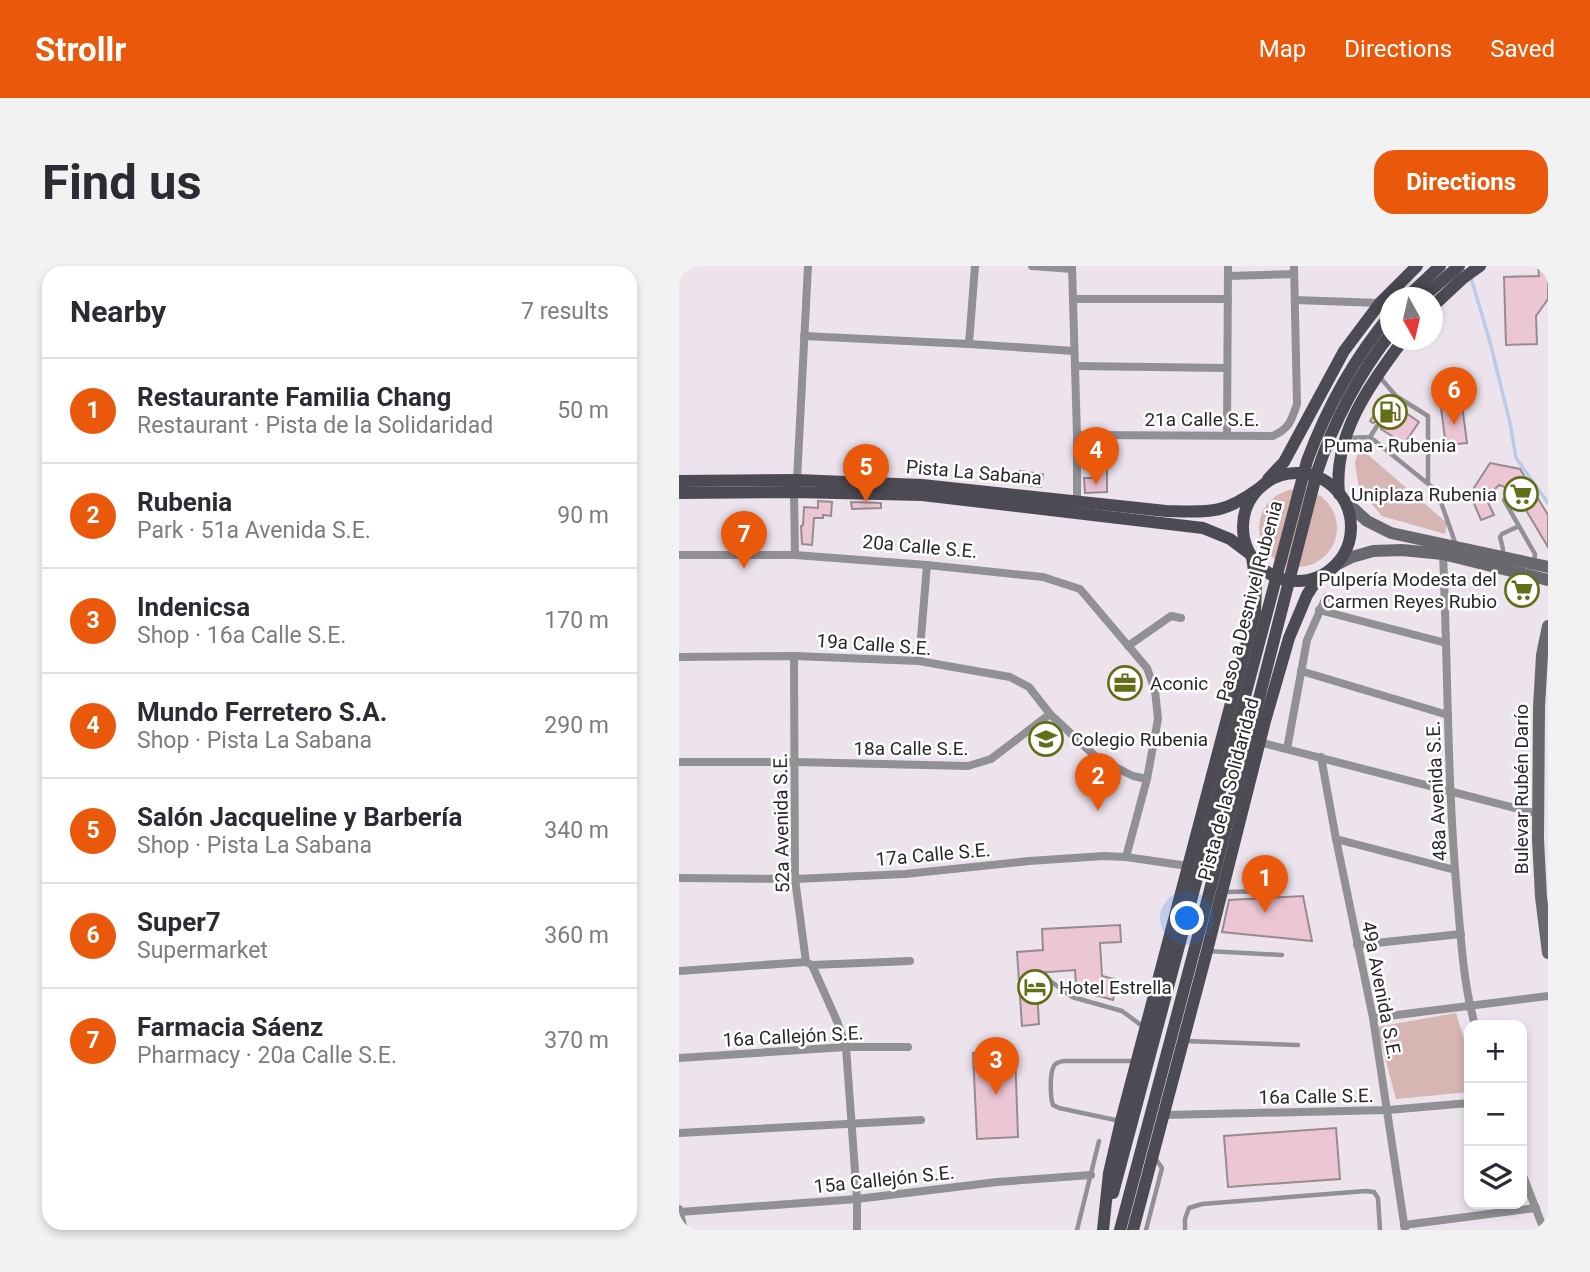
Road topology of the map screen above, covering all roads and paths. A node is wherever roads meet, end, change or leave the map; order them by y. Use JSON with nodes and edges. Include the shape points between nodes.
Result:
{"nodes":[{"id":1,"x":808,"y":266,"type":"edge"},
{"id":2,"x":975,"y":266,"type":"edge"},
{"id":3,"x":1032,"y":266,"type":"edge"},
{"id":4,"x":1417,"y":266,"type":"edge"},
{"id":5,"x":1440,"y":266,"type":"edge"},
{"id":6,"x":1459,"y":266,"type":"edge"},
{"id":7,"x":1480,"y":266,"type":"edge"},
{"id":8,"x":1072,"y":267,"type":"edge"},
{"id":9,"x":1294,"y":270,"type":"edge"},
{"id":10,"x":1228,"y":271,"type":"edge"},
{"id":11,"x":1396,"y":287,"type":"edge"},
{"id":12,"x":1418,"y":287,"type":"edge"},
{"id":13,"x":1435,"y":287,"type":"edge"},
{"id":14,"x":1443,"y":297,"type":"edge"},
{"id":15,"x":1073,"y":299,"type":"junction"},
{"id":16,"x":1228,"y":299,"type":"junction"},
{"id":17,"x":1295,"y":300,"type":"junction"},
{"id":18,"x":1380,"y":303,"type":"joint"},
{"id":19,"x":1380,"y":328,"type":"edge"},
{"id":20,"x":804,"y":336,"type":"junction"},
{"id":21,"x":969,"y":344,"type":"junction"},
{"id":22,"x":1380,"y":347,"type":"edge"},
{"id":23,"x":1396,"y":350,"type":"edge"},
{"id":24,"x":1074,"y":351,"type":"junction"},
{"id":25,"x":1075,"y":366,"type":"junction"},
{"id":26,"x":1227,"y":368,"type":"junction"},
{"id":27,"x":1378,"y":375,"type":"junction"},
{"id":28,"x":1396,"y":396,"type":"junction"},
{"id":29,"x":1392,"y":403,"type":"dead end"},
{"id":30,"x":1377,"y":426,"type":"dead end"},
{"id":31,"x":1077,"y":435,"type":"junction"},
{"id":32,"x":1227,"y":435,"type":"junction"},
{"id":33,"x":1370,"y":437,"type":"junction"},
{"id":34,"x":1345,"y":438,"type":"junction"},
{"id":35,"x":679,"y":481,"type":"edge"},
{"id":36,"x":1428,"y":484,"type":"junction"},
{"id":37,"x":796,"y":486,"type":"junction"},
{"id":38,"x":1260,"y":488,"type":"junction"},
{"id":39,"x":679,"y":493,"type":"edge"},
{"id":40,"x":1342,"y":497,"type":"junction"},
{"id":41,"x":1504,"y":500,"type":"dead end"},
{"id":42,"x":1077,"y":502,"type":"junction"},
{"id":43,"x":1519,"y":526,"type":"junction"},
{"id":44,"x":1457,"y":546,"type":"junction"},
{"id":45,"x":1443,"y":554,"type":"junction"},
{"id":46,"x":679,"y":555,"type":"edge"},
{"id":47,"x":795,"y":555,"type":"junction"},
{"id":48,"x":1251,"y":555,"type":"junction"},
{"id":49,"x":1501,"y":556,"type":"junction"},
{"id":50,"x":1533,"y":563,"type":"junction"},
{"id":51,"x":927,"y":565,"type":"junction"},
{"id":52,"x":1335,"y":566,"type":"junction"},
{"id":53,"x":1548,"y":567,"type":"edge"},
{"id":54,"x":1548,"y":580,"type":"edge"},
{"id":55,"x":1326,"y":597,"type":"dead end"},
{"id":56,"x":1319,"y":610,"type":"junction"},
{"id":57,"x":1181,"y":618,"type":"dead end"},
{"id":58,"x":1548,"y":626,"type":"edge"},
{"id":59,"x":1446,"y":643,"type":"junction"},
{"id":60,"x":1128,"y":646,"type":"junction"},
{"id":61,"x":794,"y":656,"type":"junction"},
{"id":62,"x":679,"y":657,"type":"edge"},
{"id":63,"x":919,"y":661,"type":"junction"},
{"id":64,"x":1301,"y":671,"type":"junction"},
{"id":65,"x":1050,"y":714,"type":"junction"},
{"id":66,"x":1448,"y":715,"type":"junction"},
{"id":67,"x":1259,"y":741,"type":"junction"},
{"id":68,"x":1287,"y":749,"type":"junction"},
{"id":69,"x":1321,"y":757,"type":"junction"},
{"id":70,"x":679,"y":762,"type":"edge"},
{"id":71,"x":795,"y":762,"type":"junction"},
{"id":72,"x":1147,"y":779,"type":"junction"},
{"id":73,"x":1450,"y":791,"type":"junction"},
{"id":74,"x":1538,"y":814,"type":"junction"},
{"id":75,"x":1336,"y":839,"type":"junction"},
{"id":76,"x":1126,"y":857,"type":"junction"},
{"id":77,"x":1188,"y":866,"type":"junction"},
{"id":78,"x":1455,"y":870,"type":"junction"},
{"id":79,"x":679,"y":878,"type":"edge"},
{"id":80,"x":795,"y":879,"type":"junction"},
{"id":81,"x":1273,"y":891,"type":"dead end"},
{"id":82,"x":1221,"y":892,"type":"junction"},
{"id":83,"x":1187,"y":916,"type":"joint"},
{"id":84,"x":1461,"y":934,"type":"junction"},
{"id":85,"x":1357,"y":945,"type":"junction"},
{"id":86,"x":1207,"y":951,"type":"junction"},
{"id":87,"x":1548,"y":953,"type":"edge"},
{"id":88,"x":1282,"y":955,"type":"dead end"},
{"id":89,"x":910,"y":961,"type":"dead end"},
{"id":90,"x":809,"y":963,"type":"junction"},
{"id":91,"x":679,"y":971,"type":"edge"},
{"id":92,"x":1049,"y":980,"type":"dead end"},
{"id":93,"x":1548,"y":996,"type":"edge"},
{"id":94,"x":1470,"y":1006,"type":"junction"},
{"id":95,"x":1373,"y":1018,"type":"junction"},
{"id":96,"x":1474,"y":1020,"type":"edge"},
{"id":97,"x":1146,"y":1028,"type":"junction"},
{"id":98,"x":1183,"y":1041,"type":"junction"},
{"id":99,"x":1298,"y":1045,"type":"dead end"},
{"id":100,"x":846,"y":1047,"type":"junction"},
{"id":101,"x":908,"y":1047,"type":"dead end"},
{"id":102,"x":679,"y":1058,"type":"edge"},
{"id":103,"x":1137,"y":1060,"type":"junction"},
{"id":104,"x":1464,"y":1103,"type":"edge"},
{"id":105,"x":1388,"y":1110,"type":"junction"},
{"id":106,"x":1164,"y":1115,"type":"junction"},
{"id":107,"x":921,"y":1120,"type":"dead end"},
{"id":108,"x":1121,"y":1121,"type":"junction"},
{"id":109,"x":852,"y":1123,"type":"junction"},
{"id":110,"x":679,"y":1133,"type":"edge"},
{"id":111,"x":1099,"y":1141,"type":"dead end"},
{"id":112,"x":1152,"y":1155,"type":"junction"},
{"id":113,"x":1091,"y":1175,"type":"junction"},
{"id":114,"x":1527,"y":1185,"type":"edge"},
{"id":115,"x":857,"y":1199,"type":"junction"},
{"id":116,"x":1536,"y":1208,"type":"junction"},
{"id":117,"x":679,"y":1210,"type":"edge"},
{"id":118,"x":1404,"y":1227,"type":"edge"},
{"id":119,"x":684,"y":1230,"type":"edge"},
{"id":120,"x":857,"y":1230,"type":"edge"},
{"id":121,"x":1077,"y":1230,"type":"edge"},
{"id":122,"x":1103,"y":1230,"type":"edge"},
{"id":123,"x":1120,"y":1230,"type":"edge"},
{"id":124,"x":1133,"y":1230,"type":"edge"},
{"id":125,"x":1146,"y":1230,"type":"edge"},
{"id":126,"x":1185,"y":1230,"type":"edge"},
{"id":127,"x":1380,"y":1230,"type":"edge"},
{"id":128,"x":1544,"y":1230,"type":"edge"}],
"edges":[{"from":1,"to":20,"type":"street"},
{"from":2,"to":21,"type":"street"},
{"from":3,"to":8,"type":"street"},
{"from":4,"to":11,"type":"main road"},
{"from":5,"to":12,"type":"main road"},
{"from":6,"to":13,"type":"main road"},
{"from":7,"to":14,"type":"main road"},
{"from":8,"to":15,"type":"street"},
{"from":9,"to":10,"type":"street"},
{"from":9,"to":17,"type":"street"},
{"from":10,"to":16,"type":"street"},
{"from":15,"to":16,"type":"street"},
{"from":15,"to":24,"type":"street"},
{"from":16,"to":26,"type":"street"},
{"from":17,"to":18,"type":"street"},
{"from":17,"to":32,"type":"street","name":"21a Calle S.E.","via":[[1297,404],[1291,421],[1273,436]]},
{"from":18,"to":38,"type":"main road","via":[[1344,351],[1284,462]]},
{"from":19,"to":83,"type":"main road","name":"Paso a Desnivel Rubenia","bridge":true,"via":[[1335,396],[1307,461]]},
{"from":20,"to":21,"type":"street"},
{"from":20,"to":37,"type":"street"},
{"from":21,"to":24,"type":"street"},
{"from":22,"to":123,"type":"main road","name":"Paso a Desnivel Rubenia","bridge":true,"via":[[1352,391],[1317,472]]},
{"from":23,"to":27,"type":"main road"},
{"from":24,"to":25,"type":"street"},
{"from":25,"to":26,"type":"street"},
{"from":25,"to":31,"type":"street"},
{"from":26,"to":32,"type":"street"},
{"from":27,"to":28,"type":"lane"},
{"from":27,"to":34,"type":"main road"},
{"from":28,"to":29,"type":"lane"},
{"from":28,"to":36,"type":"lane","via":[[1427,416]]},
{"from":30,"to":33,"type":"lane"},
{"from":31,"to":32,"type":"street","name":"21a Calle S.E."},
{"from":31,"to":42,"type":"street"},
{"from":33,"to":34,"type":"lane"},
{"from":33,"to":36,"type":"lane"},
{"from":34,"to":40,"type":"main road","via":[[1339,466]]},
{"from":35,"to":37,"type":"main road","name":"Pista La Sabana"},
{"from":36,"to":44,"type":"lane","via":[[1437,491]]},
{"from":37,"to":39,"type":"main road","name":"Pista La Sabana"},
{"from":37,"to":42,"type":"main road","name":"Pista La Sabana","via":[[922,485]]},
{"from":37,"to":47,"type":"street"},
{"from":37,"to":48,"type":"main road","name":"Pista La Sabana","via":[[922,495],[1203,528],[1230,539]]},
{"from":38,"to":40,"type":"main road","via":[[1279,476],[1300,473],[1324,480]]},
{"from":38,"to":42,"type":"main road","name":"Pista La Sabana","via":[[1234,505],[1212,512]]},
{"from":38,"to":48,"type":"main road","via":[[1243,523]]},
{"from":40,"to":44,"type":"street","via":[[1383,530]]},
{"from":40,"to":52,"type":"main road","via":[[1351,534]]},
{"from":41,"to":43,"type":"lane"},
{"from":43,"to":49,"type":"lane","via":[[1500,537]]},
{"from":43,"to":50,"type":"lane","via":[[1535,554]]},
{"from":44,"to":49,"type":"street"},
{"from":45,"to":52,"type":"street","via":[[1384,549]]},
{"from":45,"to":54,"type":"street"},
{"from":45,"to":59,"type":"street","name":"48a Avenida S.E."},
{"from":46,"to":47,"type":"street","name":"20a Calle S.E."},
{"from":47,"to":51,"type":"street","name":"20a Calle S.E."},
{"from":48,"to":52,"type":"main road","via":[[1267,572],[1288,580],[1315,578]]},
{"from":48,"to":77,"type":"main road","name":"Pista de la Solidaridad","via":[[1255,612]]},
{"from":49,"to":50,"type":"street"},
{"from":50,"to":53,"type":"street"},
{"from":51,"to":60,"type":"street","name":"20a Calle S.E.","via":[[1043,577],[1080,589]]},
{"from":51,"to":63,"type":"street"},
{"from":52,"to":67,"type":"main road","name":"Pista de la Solidaridad","via":[[1307,594]]},
{"from":55,"to":56,"type":"street"},
{"from":56,"to":59,"type":"street"},
{"from":56,"to":64,"type":"street"},
{"from":57,"to":60,"type":"street","via":[[1171,616]]},
{"from":58,"to":74,"type":"street","name":"Bulevar Rubén Darío","via":[[1542,655]]},
{"from":59,"to":66,"type":"street","name":"48a Avenida S.E."},
{"from":60,"to":72,"type":"street","name":"20a Calle S.E.","via":[[1147,667],[1155,690],[1158,719]]},
{"from":61,"to":62,"type":"street","name":"19a Calle S.E."},
{"from":61,"to":63,"type":"street","name":"19a Calle S.E."},
{"from":61,"to":71,"type":"street","name":"52a Avenida S.E."},
{"from":63,"to":65,"type":"street","name":"19a Calle S.E.","via":[[1010,677],[1029,687]]},
{"from":64,"to":66,"type":"street"},
{"from":64,"to":68,"type":"street"},
{"from":65,"to":71,"type":"street","name":"18a Calle S.E.","via":[[991,759],[968,766]]},
{"from":65,"to":72,"type":"street","via":[[1097,758]]},
{"from":66,"to":73,"type":"street","name":"48a Avenida S.E."},
{"from":67,"to":68,"type":"street"},
{"from":67,"to":82,"type":"main road","name":"Pista de la Solidaridad"},
{"from":68,"to":69,"type":"street"},
{"from":69,"to":73,"type":"street"},
{"from":69,"to":75,"type":"street","name":"49a Avenida S.E."},
{"from":70,"to":71,"type":"street","name":"18a Calle S.E."},
{"from":71,"to":80,"type":"street","name":"52a Avenida S.E."},
{"from":72,"to":76,"type":"street","name":"20a Calle S.E."},
{"from":73,"to":74,"type":"street"},
{"from":73,"to":78,"type":"street","name":"48a Avenida S.E."},
{"from":74,"to":87,"type":"street","name":"Bulevar Rubén Darío"},
{"from":75,"to":78,"type":"street"},
{"from":75,"to":85,"type":"street","name":"49a Avenida S.E."},
{"from":76,"to":77,"type":"street","name":"17a Calle S.E."},
{"from":76,"to":80,"type":"street","name":"17a Calle S.E."},
{"from":77,"to":97,"type":"main road","name":"Pista de la Solidaridad"},
{"from":78,"to":84,"type":"street","name":"48a Avenida S.E."},
{"from":79,"to":80,"type":"street","name":"17a Calle S.E."},
{"from":80,"to":90,"type":"street","name":"52a Avenida S.E."},
{"from":81,"to":82,"type":"lane"},
{"from":82,"to":86,"type":"main road","name":"Pista de la Solidaridad"},
{"from":83,"to":122,"type":"main road","name":"Pista de la Solidaridad"},
{"from":84,"to":85,"type":"street"},
{"from":84,"to":94,"type":"street","name":"48a Avenida S.E."},
{"from":85,"to":95,"type":"street","name":"49a Avenida S.E."},
{"from":86,"to":88,"type":"lane"},
{"from":86,"to":98,"type":"main road","name":"Pista de la Solidaridad"},
{"from":89,"to":90,"type":"street"},
{"from":90,"to":91,"type":"street"},
{"from":90,"to":100,"type":"street","name":"52a Avenida S.E."},
{"from":92,"to":97,"type":"lane","via":[[1072,997],[1122,1011]]},
{"from":93,"to":94,"type":"street"},
{"from":94,"to":95,"type":"street"},
{"from":94,"to":96,"type":"street","name":"48a Avenida S.E."},
{"from":95,"to":105,"type":"street","name":"49a Avenida S.E."},
{"from":97,"to":103,"type":"main road","name":"Pista de la Solidaridad"},
{"from":98,"to":99,"type":"lane"},
{"from":98,"to":106,"type":"main road","name":"Pista de la Solidaridad"},
{"from":100,"to":101,"type":"street","name":"16a Callejón S.E."},
{"from":100,"to":102,"type":"street","name":"16a Callejón S.E."},
{"from":100,"to":109,"type":"street","name":"52a Avenida S.E."},
{"from":103,"to":108,"type":"main road","name":"Pista de la Solidaridad"},
{"from":103,"to":108,"type":"lane","via":[[1063,1061],[1053,1068],[1053,1105]]},
{"from":104,"to":105,"type":"street","name":"16a Calle S.E."},
{"from":105,"to":106,"type":"street","name":"16a Calle S.E."},
{"from":105,"to":118,"type":"street","name":"49a Avenida S.E."},
{"from":106,"to":112,"type":"main road","name":"Pista de la Solidaridad"},
{"from":107,"to":109,"type":"street"},
{"from":108,"to":122,"type":"main road","name":"Pista de la Solidaridad","via":[[1107,1182]]},
{"from":109,"to":110,"type":"street"},
{"from":109,"to":115,"type":"street","name":"52a Avenida S.E."},
{"from":111,"to":113,"type":"lane"},
{"from":112,"to":124,"type":"main road","name":"Pista de la Solidaridad"},
{"from":112,"to":125,"type":"lane","via":[[1162,1168]]},
{"from":113,"to":115,"type":"street","name":"15a Callejón S.E."},
{"from":113,"to":121,"type":"lane"},
{"from":114,"to":116,"type":"street"},
{"from":115,"to":117,"type":"street","name":"15a Callejón S.E."},
{"from":115,"to":120,"type":"street","name":"52a Avenida S.E."},
{"from":116,"to":118,"type":"street"},
{"from":116,"to":128,"type":"street"},
{"from":117,"to":119,"type":"street"},
{"from":126,"to":127,"type":"lane","via":[[1189,1208],[1202,1204],[1366,1191],[1378,1198]]}]}
